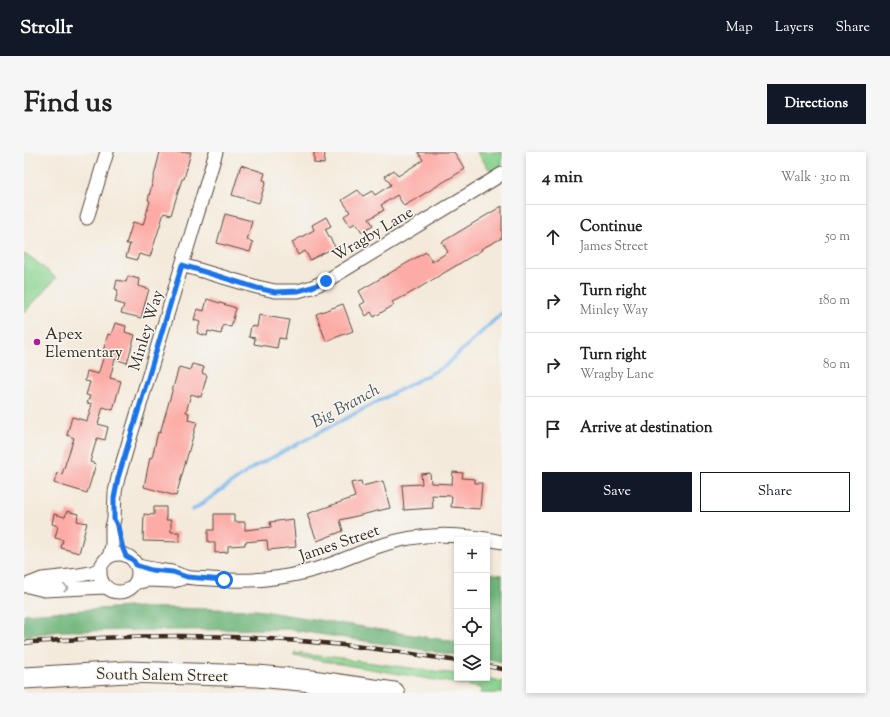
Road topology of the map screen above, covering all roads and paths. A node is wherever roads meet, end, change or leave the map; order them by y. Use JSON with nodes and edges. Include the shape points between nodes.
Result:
{"nodes":[{"id":1,"x":107,"y":152,"type":"edge"},
{"id":2,"x":216,"y":152,"type":"edge"},
{"id":3,"x":502,"y":174,"type":"edge"},
{"id":4,"x":87,"y":218,"type":"dead end"},
{"id":5,"x":182,"y":265,"type":"junction"},
{"id":6,"x":114,"y":519,"type":"junction"},
{"id":7,"x":502,"y":542,"type":"edge"},
{"id":8,"x":126,"y":556,"type":"junction"},
{"id":9,"x":109,"y":557,"type":"junction"},
{"id":10,"x":136,"y":565,"type":"junction"},
{"id":11,"x":100,"y":569,"type":"junction"},
{"id":12,"x":187,"y":577,"type":"junction"},
{"id":13,"x":135,"y":583,"type":"junction"},
{"id":14,"x":26,"y":586,"type":"edge"},
{"id":15,"x":105,"y":587,"type":"junction"},
{"id":16,"x":24,"y":678,"type":"edge"},
{"id":17,"x":302,"y":686,"type":"edge"},
{"id":18,"x":394,"y":693,"type":"edge"}],
"edges":[{"from":1,"to":4,"type":"street"},
{"from":2,"to":5,"type":"street","name":"Minley Way"},
{"from":3,"to":5,"type":"street","name":"Wragby Lane","via":[[330,278],[305,289],[289,292],[267,290]]},
{"from":5,"to":6,"type":"street","name":"Minley Way","via":[[118,478],[114,498]]},
{"from":6,"to":8,"type":"street","name":"Minley Way"},
{"from":6,"to":9,"type":"street","name":"Minley Way"},
{"from":7,"to":12,"type":"street","name":"James Street","via":[[474,536],[425,536],[390,543],[314,570],[280,578],[224,580]]},
{"from":8,"to":9,"type":"street","via":[[118,554]]},
{"from":8,"to":10,"type":"street"},
{"from":9,"to":11,"type":"street"},
{"from":10,"to":12,"type":"street","name":"James Street"},
{"from":10,"to":13,"type":"street","via":[[138,574]]},
{"from":11,"to":14,"type":"street","via":[[91,573],[42,579]]},
{"from":11,"to":15,"type":"street"},
{"from":12,"to":13,"type":"street","name":"James Street","via":[[173,581],[148,580]]},
{"from":13,"to":15,"type":"street","via":[[132,588],[121,592]]},
{"from":14,"to":15,"type":"street","one_way":true,"via":[[44,590]]},
{"from":16,"to":17,"type":"main road","name":"South Salem Street","via":[[128,672],[257,676]]},
{"from":17,"to":18,"type":"main road","name":"South Salem Street"}]}
